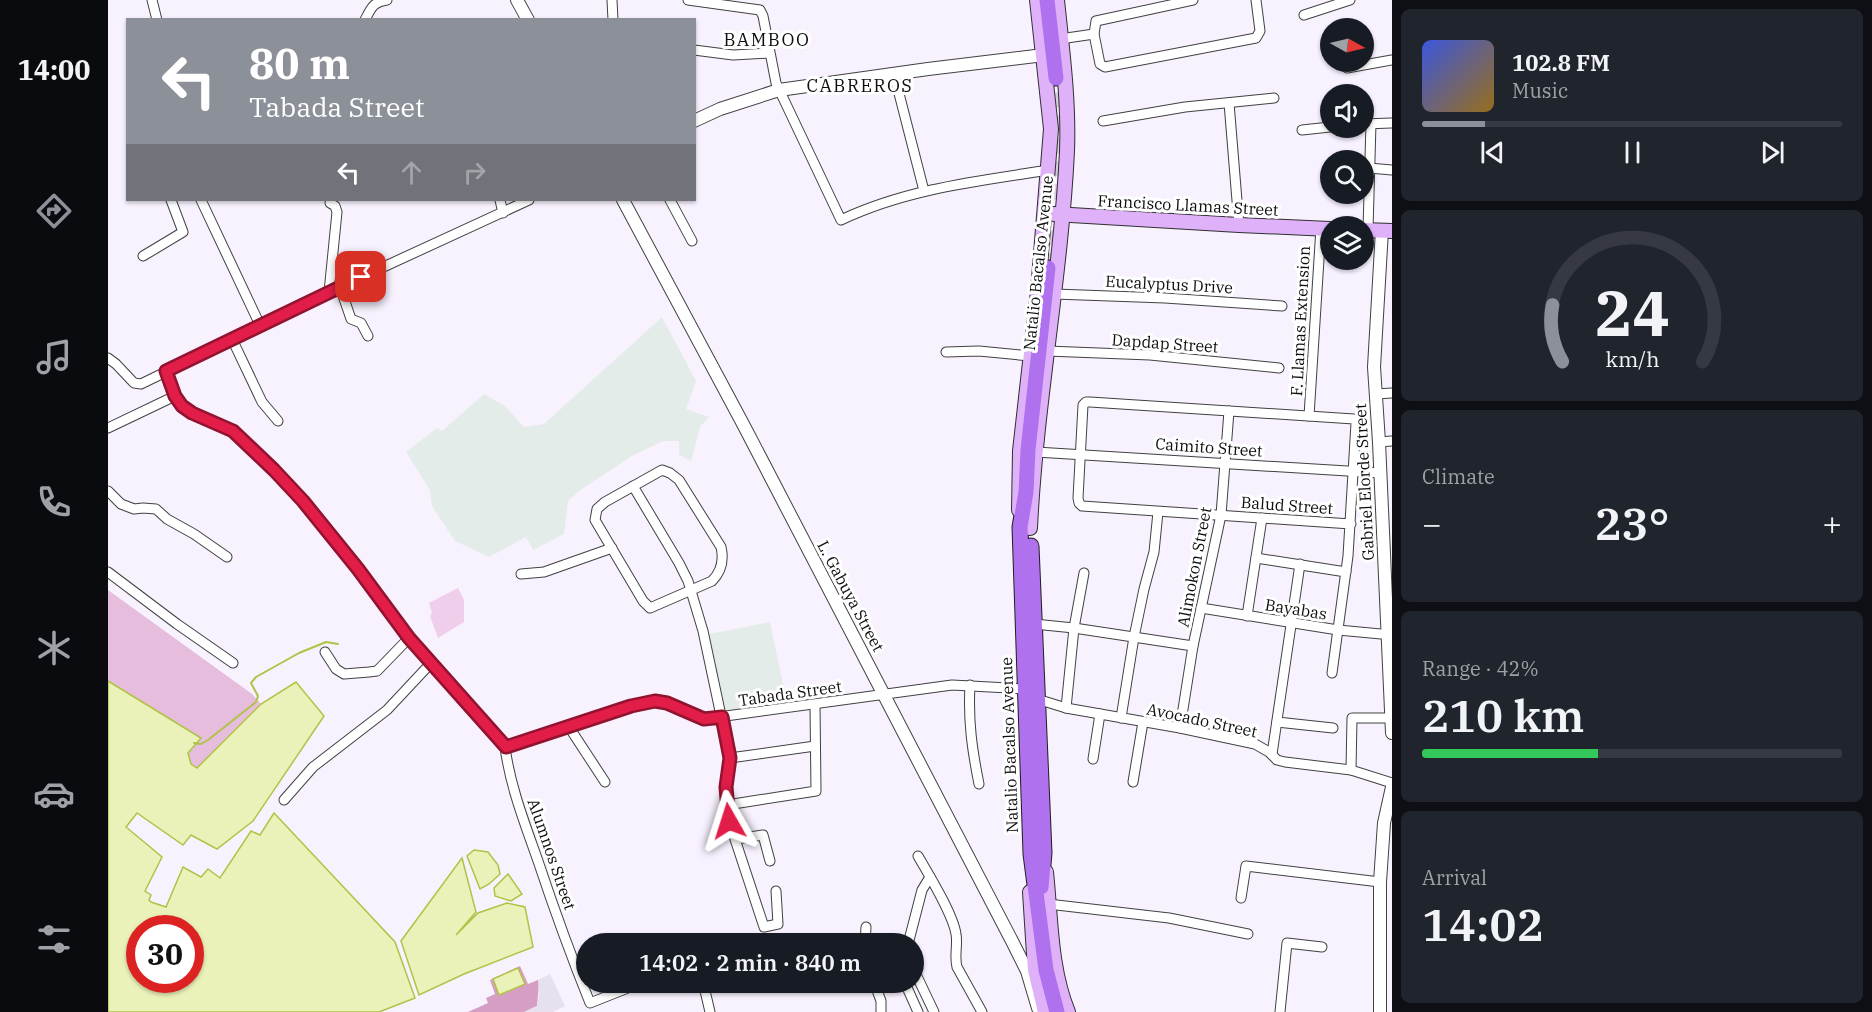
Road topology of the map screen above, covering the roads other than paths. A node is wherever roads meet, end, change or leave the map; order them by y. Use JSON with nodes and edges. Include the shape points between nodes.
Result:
{"nodes":[{"id":1,"x":152,"y":0,"type":"edge"},
{"id":2,"x":387,"y":0,"type":"edge"},
{"id":3,"x":517,"y":0,"type":"edge"},
{"id":4,"x":612,"y":0,"type":"edge"},
{"id":5,"x":688,"y":0,"type":"edge"},
{"id":6,"x":1036,"y":0,"type":"edge"},
{"id":7,"x":1047,"y":0,"type":"edge"},
{"id":8,"x":1057,"y":0,"type":"edge"},
{"id":9,"x":1193,"y":0,"type":"edge"},
{"id":10,"x":1256,"y":0,"type":"edge"},
{"id":11,"x":1350,"y":0,"type":"edge"},
{"id":12,"x":745,"y":4,"type":"edge"},
{"id":13,"x":1304,"y":15,"type":"dead end"},
{"id":14,"x":156,"y":18,"type":"edge"},
{"id":15,"x":365,"y":18,"type":"edge"},
{"id":16,"x":527,"y":18,"type":"edge"},
{"id":17,"x":613,"y":18,"type":"edge"},
{"id":18,"x":1094,"y":34,"type":"junction"},
{"id":19,"x":1060,"y":39,"type":"junction"},
{"id":20,"x":696,"y":50,"type":"edge"},
{"id":21,"x":769,"y":53,"type":"junction"},
{"id":22,"x":1044,"y":55,"type":"junction"},
{"id":23,"x":1392,"y":60,"type":"edge"},
{"id":24,"x":1374,"y":63,"type":"edge"},
{"id":25,"x":894,"y":74,"type":"junction"},
{"id":26,"x":1056,"y":78,"type":"tunnel mouth"},
{"id":27,"x":779,"y":90,"type":"junction"},
{"id":28,"x":1274,"y":98,"type":"dead end"},
{"id":29,"x":1229,"y":103,"type":"junction"},
{"id":30,"x":696,"y":120,"type":"edge"},
{"id":31,"x":1103,"y":121,"type":"dead end"},
{"id":32,"x":1391,"y":123,"type":"edge"},
{"id":33,"x":1374,"y":124,"type":"edge"},
{"id":34,"x":1320,"y":129,"type":"edge"},
{"id":35,"x":1302,"y":130,"type":"dead end"},
{"id":36,"x":1374,"y":168,"type":"edge"},
{"id":37,"x":1049,"y":170,"type":"junction"},
{"id":38,"x":1392,"y":170,"type":"edge"},
{"id":39,"x":924,"y":191,"type":"junction"},
{"id":40,"x":171,"y":201,"type":"edge"},
{"id":41,"x":201,"y":201,"type":"edge"},
{"id":42,"x":500,"y":201,"type":"edge"},
{"id":43,"x":527,"y":201,"type":"edge"},
{"id":44,"x":624,"y":201,"type":"edge"},
{"id":45,"x":671,"y":201,"type":"edge"},
{"id":46,"x":330,"y":203,"type":"dead end"},
{"id":47,"x":1373,"y":204,"type":"edge"},
{"id":48,"x":503,"y":213,"type":"junction"},
{"id":49,"x":1044,"y":213,"type":"junction"},
{"id":50,"x":1062,"y":215,"type":"junction"},
{"id":51,"x":1239,"y":225,"type":"junction"},
{"id":52,"x":1320,"y":229,"type":"edge"},
{"id":53,"x":1376,"y":230,"type":"edge"},
{"id":54,"x":693,"y":241,"type":"dead end"},
{"id":55,"x":143,"y":256,"type":"dead end"},
{"id":56,"x":1048,"y":268,"type":"tunnel mouth"},
{"id":57,"x":1322,"y":270,"type":"edge"},
{"id":58,"x":340,"y":287,"type":"junction"},
{"id":59,"x":328,"y":292,"type":"junction"},
{"id":60,"x":1054,"y":294,"type":"junction"},
{"id":61,"x":1282,"y":306,"type":"dead end"},
{"id":62,"x":260,"y":325,"type":"junction"},
{"id":63,"x":368,"y":336,"type":"dead end"},
{"id":64,"x":232,"y":339,"type":"junction"},
{"id":65,"x":1047,"y":351,"type":"junction"},
{"id":66,"x":946,"y":352,"type":"dead end"},
{"id":67,"x":1030,"y":356,"type":"junction"},
{"id":68,"x":108,"y":358,"type":"edge"},
{"id":69,"x":1280,"y":368,"type":"dead end"},
{"id":70,"x":166,"y":371,"type":"junction"},
{"id":71,"x":1392,"y":393,"type":"edge"},
{"id":72,"x":1376,"y":394,"type":"junction"},
{"id":73,"x":175,"y":396,"type":"junction"},
{"id":74,"x":1229,"y":411,"type":"junction"},
{"id":75,"x":1309,"y":416,"type":"junction"},
{"id":76,"x":278,"y":421,"type":"dead end"},
{"id":77,"x":108,"y":428,"type":"edge"},
{"id":78,"x":1386,"y":441,"type":"edge"},
{"id":79,"x":1036,"y":452,"type":"junction"},
{"id":80,"x":1080,"y":454,"type":"junction"},
{"id":81,"x":1225,"y":463,"type":"junction"},
{"id":82,"x":1354,"y":471,"type":"junction"},
{"id":83,"x":1380,"y":473,"type":"junction"},
{"id":84,"x":633,"y":486,"type":"junction"},
{"id":85,"x":108,"y":490,"type":"edge"},
{"id":86,"x":1387,"y":495,"type":"edge"},
{"id":87,"x":1158,"y":512,"type":"junction"},
{"id":88,"x":1221,"y":515,"type":"junction"},
{"id":89,"x":1262,"y":518,"type":"junction"},
{"id":90,"x":1351,"y":524,"type":"junction"},
{"id":91,"x":1025,"y":528,"type":"junction"},
{"id":92,"x":612,"y":548,"type":"junction"},
{"id":93,"x":227,"y":557,"type":"dead end"},
{"id":94,"x":1256,"y":558,"type":"junction"},
{"id":95,"x":1300,"y":564,"type":"junction"},
{"id":96,"x":108,"y":572,"type":"edge"},
{"id":97,"x":1346,"y":572,"type":"junction"},
{"id":98,"x":1084,"y":573,"type":"dead end"},
{"id":99,"x":521,"y":574,"type":"dead end"},
{"id":100,"x":691,"y":591,"type":"junction"},
{"id":101,"x":1201,"y":608,"type":"junction"},
{"id":102,"x":1247,"y":616,"type":"junction"},
{"id":103,"x":1034,"y":624,"type":"junction"},
{"id":104,"x":1292,"y":624,"type":"junction"},
{"id":105,"x":1074,"y":628,"type":"junction"},
{"id":106,"x":1338,"y":630,"type":"junction"},
{"id":107,"x":1390,"y":635,"type":"edge"},
{"id":108,"x":1134,"y":637,"type":"junction"},
{"id":109,"x":409,"y":638,"type":"junction"},
{"id":110,"x":1193,"y":646,"type":"junction"},
{"id":111,"x":325,"y":652,"type":"dead end"},
{"id":112,"x":233,"y":663,"type":"dead end"},
{"id":113,"x":431,"y":663,"type":"junction"},
{"id":114,"x":1332,"y":673,"type":"dead end"},
{"id":115,"x":1391,"y":681,"type":"edge"},
{"id":116,"x":970,"y":685,"type":"junction"},
{"id":117,"x":1031,"y":694,"type":"junction"},
{"id":118,"x":884,"y":695,"type":"junction"},
{"id":119,"x":814,"y":705,"type":"junction"},
{"id":120,"x":1066,"y":708,"type":"junction"},
{"id":121,"x":1100,"y":714,"type":"junction"},
{"id":122,"x":722,"y":717,"type":"junction"},
{"id":123,"x":1121,"y":718,"type":"junction"},
{"id":124,"x":1392,"y":718,"type":"edge"},
{"id":125,"x":1143,"y":722,"type":"junction"},
{"id":126,"x":1277,"y":722,"type":"junction"},
{"id":127,"x":569,"y":727,"type":"junction"},
{"id":128,"x":1180,"y":728,"type":"junction"},
{"id":129,"x":1333,"y":728,"type":"dead end"},
{"id":130,"x":1392,"y":733,"type":"edge"},
{"id":131,"x":815,"y":746,"type":"junction"},
{"id":132,"x":506,"y":747,"type":"junction"},
{"id":133,"x":1272,"y":754,"type":"junction"},
{"id":134,"x":730,"y":758,"type":"junction"},
{"id":135,"x":1093,"y":759,"type":"dead end"},
{"id":136,"x":1351,"y":770,"type":"junction"},
{"id":137,"x":605,"y":782,"type":"dead end"},
{"id":138,"x":1133,"y":782,"type":"dead end"},
{"id":139,"x":979,"y":784,"type":"dead end"},
{"id":140,"x":1392,"y":785,"type":"edge"},
{"id":141,"x":284,"y":800,"type":"dead end"},
{"id":142,"x":727,"y":805,"type":"junction"},
{"id":143,"x":736,"y":840,"type":"junction"},
{"id":144,"x":1038,"y":854,"type":"junction"},
{"id":145,"x":918,"y":856,"type":"dead end"},
{"id":146,"x":770,"y":861,"type":"dead end"},
{"id":147,"x":930,"y":877,"type":"junction"},
{"id":148,"x":1380,"y":882,"type":"junction"},
{"id":149,"x":776,"y":891,"type":"dead end"},
{"id":150,"x":1241,"y":898,"type":"dead end"},
{"id":151,"x":1048,"y":904,"type":"junction"},
{"id":152,"x":866,"y":927,"type":"dead end"},
{"id":153,"x":866,"y":933,"type":"edge"},
{"id":154,"x":911,"y":933,"type":"edge"},
{"id":155,"x":1248,"y":934,"type":"dead end"},
{"id":156,"x":1322,"y":947,"type":"dead end"},
{"id":157,"x":576,"y":969,"type":"edge"},
{"id":158,"x":924,"y":991,"type":"edge"},
{"id":159,"x":586,"y":993,"type":"edge"},
{"id":160,"x":615,"y":993,"type":"edge"},
{"id":161,"x":706,"y":993,"type":"edge"},
{"id":162,"x":878,"y":993,"type":"edge"},
{"id":163,"x":909,"y":993,"type":"edge"},
{"id":164,"x":710,"y":1012,"type":"edge"},
{"id":165,"x":881,"y":1012,"type":"edge"},
{"id":166,"x":918,"y":1012,"type":"edge"},
{"id":167,"x":934,"y":1012,"type":"edge"},
{"id":168,"x":982,"y":1012,"type":"edge"},
{"id":169,"x":1039,"y":1012,"type":"edge"},
{"id":170,"x":1045,"y":1012,"type":"edge"},
{"id":171,"x":1057,"y":1012,"type":"edge"},
{"id":172,"x":1068,"y":1012,"type":"edge"},
{"id":173,"x":1280,"y":1012,"type":"edge"},
{"id":174,"x":1380,"y":1012,"type":"edge"}],
"edges":[{"from":1,"to":14,"type":"street"},
{"from":2,"to":15,"type":"street","via":[[371,6]]},
{"from":3,"to":16,"type":"street"},
{"from":4,"to":17,"type":"street"},
{"from":5,"to":12,"type":"street"},
{"from":6,"to":22,"type":"main road","name":"Natalio Bacalso Avenue"},
{"from":7,"to":26,"type":"main road"},
{"from":8,"to":19,"type":"main road","name":"Natalio Bacalso Avenue"},
{"from":9,"to":18,"type":"street","via":[[1096,21]]},
{"from":10,"to":18,"type":"street","via":[[1260,31],[1256,38],[1106,67],[1100,64]]},
{"from":11,"to":13,"type":"street"},
{"from":12,"to":21,"type":"street","via":[[764,16]]},
{"from":18,"to":19,"type":"street"},
{"from":19,"to":50,"type":"main road","name":"Natalio Bacalso Avenue","via":[[1067,148]]},
{"from":20,"to":21,"type":"street","via":[[733,55]]},
{"from":21,"to":27,"type":"street"},
{"from":22,"to":25,"type":"street"},
{"from":22,"to":37,"type":"main road","name":"Natalio Bacalso Avenue","via":[[1051,129]]},
{"from":23,"to":24,"type":"street"},
{"from":25,"to":27,"type":"street"},
{"from":25,"to":39,"type":"street"},
{"from":27,"to":30,"type":"street"},
{"from":27,"to":39,"type":"street","via":[[841,220]]},
{"from":28,"to":29,"type":"street"},
{"from":29,"to":31,"type":"street"},
{"from":29,"to":51,"type":"street"},
{"from":32,"to":33,"type":"street"},
{"from":34,"to":35,"type":"street"},
{"from":36,"to":38,"type":"street"},
{"from":37,"to":39,"type":"street"},
{"from":37,"to":49,"type":"main road","name":"Natalio Bacalso Avenue"},
{"from":40,"to":55,"type":"street","via":[[183,232]]},
{"from":41,"to":62,"type":"street"},
{"from":42,"to":48,"type":"street"},
{"from":43,"to":48,"type":"street"},
{"from":44,"to":118,"type":"street","name":"L. Gabuya Street"},
{"from":45,"to":54,"type":"street"},
{"from":46,"to":59,"type":"street","via":[[337,212]]},
{"from":47,"to":53,"type":"street"},
{"from":48,"to":58,"type":"street"},
{"from":49,"to":50,"type":"main road","name":"Francisco Llamas Street"},
{"from":49,"to":67,"type":"main road","name":"Natalio Bacalso Avenue"},
{"from":50,"to":51,"type":"main road","name":"Francisco Llamas Street"},
{"from":50,"to":60,"type":"main road","name":"Natalio Bacalso Avenue"},
{"from":51,"to":52,"type":"main road","name":"Francisco Llamas Street"},
{"from":53,"to":72,"type":"street","name":"Gabriel Elorde Street"},
{"from":56,"to":91,"type":"main road","name":"Natalio Bacalso Avenue","via":[[1028,450]]},
{"from":57,"to":75,"type":"street","name":"F. Llamas Extension"},
{"from":58,"to":59,"type":"street"},
{"from":58,"to":63,"type":"street","via":[[351,319],[361,323]]},
{"from":59,"to":62,"type":"street"},
{"from":60,"to":61,"type":"street","name":"Eucalyptus Drive"},
{"from":60,"to":65,"type":"main road","name":"Natalio Bacalso Avenue"},
{"from":62,"to":64,"type":"street"},
{"from":64,"to":70,"type":"street"},
{"from":64,"to":76,"type":"street","via":[[262,402]]},
{"from":65,"to":69,"type":"street","name":"Dapdap Street","via":[[1150,355]]},
{"from":65,"to":79,"type":"main road","name":"Natalio Bacalso Avenue"},
{"from":66,"to":67,"type":"street"},
{"from":67,"to":91,"type":"main road","name":"Natalio Bacalso Avenue","via":[[1018,490]]},
{"from":68,"to":70,"type":"street","via":[[134,383],[141,384]]},
{"from":70,"to":73,"type":"street"},
{"from":71,"to":72,"type":"street"},
{"from":72,"to":78,"type":"street","name":"Gabriel Elorde Street"},
{"from":73,"to":77,"type":"street"},
{"from":73,"to":109,"type":"street","via":[[192,413],[233,431],[286,483]]},
{"from":74,"to":75,"type":"street"},
{"from":74,"to":80,"type":"street","via":[[1086,402]]},
{"from":74,"to":81,"type":"street","name":"Alimokon Street"},
{"from":75,"to":82,"type":"street","via":[[1354,419]]},
{"from":78,"to":83,"type":"street","name":"Gabriel Elorde Street"},
{"from":79,"to":80,"type":"street","name":"Caimito Street"},
{"from":79,"to":91,"type":"main road","name":"Natalio Bacalso Avenue"},
{"from":80,"to":81,"type":"street","name":"Caimito Street"},
{"from":80,"to":87,"type":"street","name":"Balud Street","via":[[1082,506]]},
{"from":81,"to":82,"type":"street","name":"Caimito Street"},
{"from":81,"to":88,"type":"street","name":"Alimokon Street"},
{"from":82,"to":83,"type":"street","name":"Caimito Street"},
{"from":82,"to":90,"type":"street"},
{"from":83,"to":86,"type":"street","name":"Gabriel Elorde Street"},
{"from":84,"to":92,"type":"street","via":[[597,508],[595,520]]},
{"from":84,"to":100,"type":"street","via":[[679,562]]},
{"from":84,"to":100,"type":"street","via":[[663,470],[670,473],[679,480],[721,547],[719,574]]},
{"from":85,"to":93,"type":"street","via":[[121,504],[134,509],[156,509]]},
{"from":86,"to":107,"type":"street","name":"Gabriel Elorde Street"},
{"from":87,"to":88,"type":"street","name":"Balud Street"},
{"from":87,"to":108,"type":"street","via":[[1154,552]]},
{"from":88,"to":89,"type":"street","name":"Balud Street"},
{"from":88,"to":101,"type":"street","name":"Alimokon Street"},
{"from":89,"to":90,"type":"street","name":"Balud Street"},
{"from":89,"to":94,"type":"street"},
{"from":90,"to":97,"type":"street"},
{"from":91,"to":103,"type":"main road","name":"Natalio Bacalso Avenue"},
{"from":91,"to":117,"type":"main road","name":"Natalio Bacalso Avenue"},
{"from":92,"to":99,"type":"street","via":[[544,572]]},
{"from":92,"to":100,"type":"street","via":[[650,608]]},
{"from":94,"to":95,"type":"street"},
{"from":94,"to":102,"type":"street"},
{"from":95,"to":97,"type":"street"},
{"from":95,"to":104,"type":"street"},
{"from":96,"to":112,"type":"street"},
{"from":97,"to":106,"type":"street"},
{"from":98,"to":105,"type":"street"},
{"from":100,"to":122,"type":"street"},
{"from":101,"to":102,"type":"street","name":"Bayabas"},
{"from":101,"to":110,"type":"street","name":"Alimokon Street"},
{"from":102,"to":104,"type":"street","name":"Bayabas"},
{"from":103,"to":105,"type":"street"},
{"from":103,"to":117,"type":"main road","name":"Natalio Bacalso Avenue"},
{"from":104,"to":106,"type":"street","name":"Bayabas"},
{"from":104,"to":126,"type":"street"},
{"from":105,"to":108,"type":"street"},
{"from":105,"to":120,"type":"street"},
{"from":106,"to":107,"type":"street","name":"Bayabas"},
{"from":106,"to":114,"type":"street"},
{"from":107,"to":115,"type":"street","name":"Gabriel Elorde Street"},
{"from":108,"to":110,"type":"street"},
{"from":108,"to":123,"type":"street"},
{"from":109,"to":111,"type":"street","via":[[377,670],[369,672],[344,674]]},
{"from":109,"to":113,"type":"street"},
{"from":110,"to":128,"type":"street","name":"Alimokon Street"},
{"from":113,"to":132,"type":"street"},
{"from":113,"to":141,"type":"street","via":[[387,710],[313,767]]},
{"from":115,"to":124,"type":"street","name":"Gabriel Elorde Street"},
{"from":116,"to":117,"type":"street","name":"Tabada Street"},
{"from":116,"to":118,"type":"street","name":"Tabada Street"},
{"from":116,"to":139,"type":"street","via":[[970,738]]},
{"from":117,"to":120,"type":"street","name":"Avocado Street"},
{"from":117,"to":144,"type":"main road","name":"Natalio Bacalso Avenue"},
{"from":118,"to":119,"type":"street","name":"Tabada Street"},
{"from":118,"to":169,"type":"street","name":"L. Gabuya Street","via":[[1024,963]]},
{"from":119,"to":122,"type":"street","name":"Tabada Street"},
{"from":119,"to":131,"type":"street"},
{"from":120,"to":121,"type":"street","name":"Avocado Street"},
{"from":121,"to":123,"type":"street","name":"Avocado Street"},
{"from":121,"to":135,"type":"street"},
{"from":122,"to":127,"type":"street","name":"Tabada Street","via":[[704,719],[655,701]]},
{"from":122,"to":134,"type":"street"},
{"from":123,"to":125,"type":"street","name":"Avocado Street"},
{"from":124,"to":130,"type":"street","name":"Gabriel Elorde Street"},
{"from":124,"to":136,"type":"street","via":[[1352,718]]},
{"from":125,"to":128,"type":"street","name":"Avocado Street"},
{"from":125,"to":138,"type":"street"},
{"from":126,"to":129,"type":"street"},
{"from":126,"to":133,"type":"street"},
{"from":127,"to":132,"type":"street","name":"Tabada Street"},
{"from":127,"to":137,"type":"street"},
{"from":128,"to":133,"type":"street","name":"Avocado Street","via":[[1255,744]]},
{"from":131,"to":134,"type":"street"},
{"from":131,"to":142,"type":"street","via":[[816,791]]},
{"from":132,"to":157,"type":"street","name":"Alumnos Street","via":[[508,769],[525,825]]},
{"from":133,"to":136,"type":"street","name":"Avocado Street","via":[[1285,762]]},
{"from":134,"to":142,"type":"street"},
{"from":136,"to":140,"type":"street","name":"Avocado Street"},
{"from":140,"to":148,"type":"street","via":[[1384,823]]},
{"from":142,"to":143,"type":"street"},
{"from":143,"to":146,"type":"street","via":[[763,835]]},
{"from":143,"to":149,"type":"street","via":[[764,927],[778,924]]},
{"from":144,"to":151,"type":"main road","name":"Natalio Bacalso Avenue"},
{"from":144,"to":170,"type":"main road","name":"Natalio Bacalso Avenue","via":[[1030,891],[1032,940]]},
{"from":144,"to":171,"type":"main road","name":"Natalio Bacalso Avenue","via":[[1040,929]]},
{"from":145,"to":147,"type":"street"},
{"from":147,"to":154,"type":"street","via":[[922,890]]},
{"from":147,"to":168,"type":"street","via":[[956,933],[957,967]]},
{"from":148,"to":150,"type":"street","via":[[1246,866]]},
{"from":148,"to":174,"type":"street"},
{"from":151,"to":155,"type":"street","via":[[1169,918]]},
{"from":151,"to":172,"type":"main road","name":"Natalio Bacalso Avenue","via":[[1057,972]]},
{"from":152,"to":153,"type":"street"},
{"from":156,"to":173,"type":"street","via":[[1287,943]]},
{"from":158,"to":167,"type":"street"},
{"from":159,"to":160,"type":"street","name":"Alumnos Street","via":[[590,1003]]},
{"from":161,"to":164,"type":"street"},
{"from":162,"to":165,"type":"street"},
{"from":163,"to":166,"type":"street"}]}
